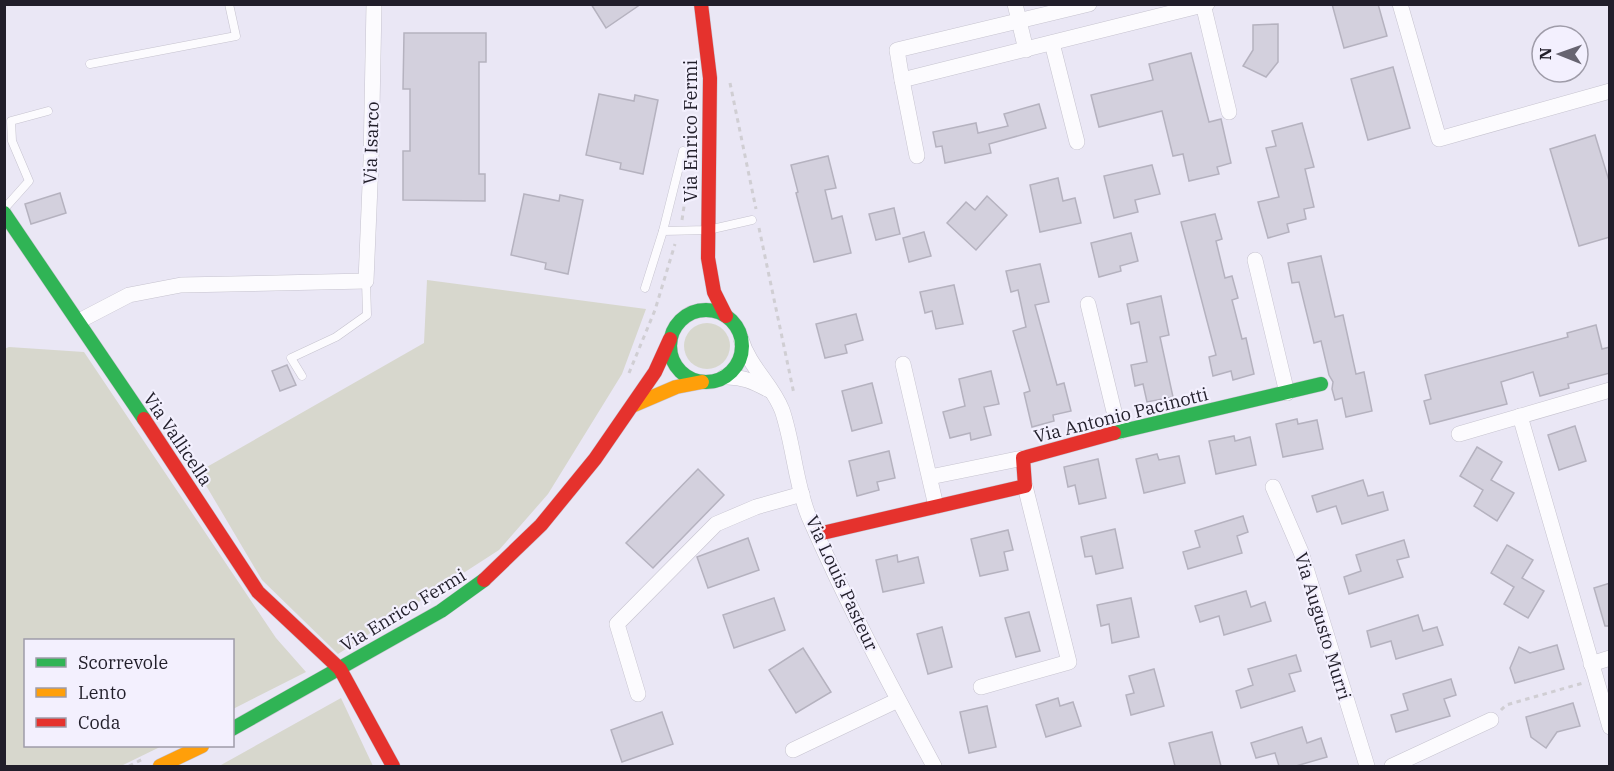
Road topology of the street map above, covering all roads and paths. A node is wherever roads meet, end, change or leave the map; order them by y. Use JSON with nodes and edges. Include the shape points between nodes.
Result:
{"nodes":[{"id":1,"x":229,"y":4,"type":"edge"},
{"id":2,"x":374,"y":4,"type":"edge"},
{"id":3,"x":701,"y":4,"type":"edge"},
{"id":4,"x":1015,"y":4,"type":"edge"},
{"id":5,"x":1089,"y":4,"type":"edge"},
{"id":6,"x":1400,"y":4,"type":"edge"},
{"id":7,"x":1204,"y":5,"type":"edge"},
{"id":8,"x":1020,"y":22,"type":"junction"},
{"id":9,"x":1053,"y":43,"type":"junction"},
{"id":10,"x":1026,"y":50,"type":"junction"},
{"id":11,"x":90,"y":63,"type":"dead end"},
{"id":12,"x":710,"y":78,"type":"junction"},
{"id":13,"x":902,"y":80,"type":"junction"},
{"id":14,"x":1610,"y":91,"type":"edge"},
{"id":15,"x":48,"y":111,"type":"dead end"},
{"id":16,"x":1229,"y":112,"type":"dead end"},
{"id":17,"x":1077,"y":142,"type":"dead end"},
{"id":18,"x":683,"y":152,"type":"dead end"},
{"id":19,"x":917,"y":156,"type":"dead end"},
{"id":20,"x":686,"y":196,"type":"dead end"},
{"id":21,"x":4,"y":211,"type":"edge"},
{"id":22,"x":756,"y":219,"type":"junction"},
{"id":23,"x":679,"y":230,"type":"dead end"},
{"id":24,"x":708,"y":230,"type":"junction"},
{"id":25,"x":663,"y":231,"type":"junction"},
{"id":26,"x":675,"y":242,"type":"dead end"},
{"id":27,"x":708,"y":258,"type":"junction"},
{"id":28,"x":1256,"y":260,"type":"dead end"},
{"id":29,"x":366,"y":281,"type":"junction"},
{"id":30,"x":645,"y":288,"type":"dead end"},
{"id":31,"x":1088,"y":304,"type":"dead end"},
{"id":32,"x":726,"y":315,"type":"junction"},
{"id":33,"x":683,"y":317,"type":"junction"},
{"id":34,"x":79,"y":321,"type":"junction"},
{"id":35,"x":670,"y":339,"type":"junction"},
{"id":36,"x":741,"y":339,"type":"junction"},
{"id":37,"x":903,"y":364,"type":"dead end"},
{"id":38,"x":628,"y":375,"type":"dead end"},
{"id":39,"x":302,"y":376,"type":"dead end"},
{"id":40,"x":724,"y":378,"type":"junction"},
{"id":41,"x":702,"y":382,"type":"junction"},
{"id":42,"x":1321,"y":384,"type":"dead end"},
{"id":43,"x":1610,"y":390,"type":"edge"},
{"id":44,"x":772,"y":392,"type":"junction"},
{"id":45,"x":1287,"y":393,"type":"junction"},
{"id":46,"x":794,"y":394,"type":"dead end"},
{"id":47,"x":634,"y":405,"type":"junction"},
{"id":48,"x":1520,"y":416,"type":"junction"},
{"id":49,"x":1119,"y":432,"type":"junction"},
{"id":50,"x":1459,"y":434,"type":"dead end"},
{"id":51,"x":1023,"y":458,"type":"junction"},
{"id":52,"x":930,"y":477,"type":"junction"},
{"id":53,"x":1025,"y":486,"type":"junction"},
{"id":54,"x":1273,"y":487,"type":"dead end"},
{"id":55,"x":802,"y":494,"type":"junction"},
{"id":56,"x":936,"y":506,"type":"junction"},
{"id":57,"x":819,"y":534,"type":"junction"},
{"id":58,"x":1610,"y":658,"type":"edge"},
{"id":59,"x":1591,"y":664,"type":"junction"},
{"id":60,"x":340,"y":669,"type":"junction"},
{"id":61,"x":1596,"y":680,"type":"junction"},
{"id":62,"x":981,"y":687,"type":"dead end"},
{"id":63,"x":638,"y":694,"type":"dead end"},
{"id":64,"x":898,"y":700,"type":"junction"},
{"id":65,"x":1491,"y":720,"type":"joint"},
{"id":66,"x":1610,"y":727,"type":"edge"},
{"id":67,"x":234,"y":728,"type":"edge"},
{"id":68,"x":200,"y":747,"type":"edge"},
{"id":69,"x":794,"y":750,"type":"dead end"},
{"id":70,"x":160,"y":766,"type":"edge"},
{"id":71,"x":393,"y":766,"type":"edge"},
{"id":72,"x":934,"y":766,"type":"edge"},
{"id":73,"x":1367,"y":766,"type":"edge"},
{"id":74,"x":1392,"y":766,"type":"edge"}],
"edges":[{"from":1,"to":11,"type":"lane","via":[[236,36]]},
{"from":2,"to":29,"type":"street","name":"Via Isarco"},
{"from":3,"to":12,"type":"street","name":"Via Enrico Fermi"},
{"from":4,"to":8,"type":"street"},
{"from":5,"to":8,"type":"street"},
{"from":6,"to":14,"type":"street","via":[[1439,139]]},
{"from":7,"to":9,"type":"street"},
{"from":7,"to":16,"type":"street"},
{"from":8,"to":10,"type":"street"},
{"from":8,"to":13,"type":"street","via":[[897,50]]},
{"from":9,"to":10,"type":"street"},
{"from":9,"to":17,"type":"street"},
{"from":10,"to":13,"type":"street"},
{"from":12,"to":22,"type":"path","via":[[729,78]]},
{"from":12,"to":24,"type":"street","name":"Via Enrico Fermi"},
{"from":13,"to":19,"type":"street"},
{"from":15,"to":21,"type":"lane","via":[[11,121],[12,141],[29,181]]},
{"from":18,"to":25,"type":"lane"},
{"from":20,"to":23,"type":"path"},
{"from":21,"to":34,"type":"street","name":"Via Vallicella"},
{"from":22,"to":24,"type":"lane"},
{"from":22,"to":46,"type":"path"},
{"from":24,"to":25,"type":"lane"},
{"from":24,"to":27,"type":"street","name":"Via Enrico Fermi"},
{"from":25,"to":30,"type":"lane"},
{"from":26,"to":38,"type":"path","via":[[655,310]]},
{"from":27,"to":32,"type":"street","name":"Via Enrico Fermi","via":[[714,292]]},
{"from":27,"to":33,"type":"street","name":"Via Enrico Fermi","via":[[699,290]]},
{"from":28,"to":45,"type":"street"},
{"from":29,"to":34,"type":"street","via":[[181,285],[129,295]]},
{"from":29,"to":39,"type":"lane","via":[[367,315],[336,337],[291,358]]},
{"from":31,"to":49,"type":"street"},
{"from":32,"to":33,"type":"street","via":[[705,309]]},
{"from":32,"to":36,"type":"street","via":[[736,325]]},
{"from":33,"to":35,"type":"street"},
{"from":34,"to":60,"type":"street","name":"Via Vallicella","via":[[258,592]]},
{"from":35,"to":41,"type":"street","via":[[670,353],[676,366],[688,378]]},
{"from":35,"to":47,"type":"street","name":"Via Enrico Fermi"},
{"from":36,"to":40,"type":"street","via":[[739,361]]},
{"from":36,"to":44,"type":"street","name":"Via Louis Pasteur","via":[[746,355]]},
{"from":37,"to":52,"type":"street"},
{"from":40,"to":41,"type":"street"},
{"from":40,"to":44,"type":"street","via":[[748,379]]},
{"from":41,"to":47,"type":"street","via":[[676,387]]},
{"from":42,"to":45,"type":"street","name":"Via Antonio Pacinotti"},
{"from":43,"to":48,"type":"street"},
{"from":44,"to":55,"type":"street","name":"Via Louis Pasteur","via":[[791,439]]},
{"from":45,"to":49,"type":"street","name":"Via Antonio Pacinotti"},
{"from":47,"to":60,"type":"street","name":"Via Enrico Fermi","via":[[567,495],[500,567],[441,611]]},
{"from":48,"to":50,"type":"street"},
{"from":48,"to":59,"type":"street"},
{"from":49,"to":51,"type":"street","name":"Via Antonio Pacinotti"},
{"from":51,"to":52,"type":"street"},
{"from":51,"to":53,"type":"street","name":"Via Antonio Pacinotti"},
{"from":52,"to":56,"type":"street"},
{"from":53,"to":56,"type":"street"},
{"from":53,"to":62,"type":"street","via":[[1069,662]]},
{"from":54,"to":73,"type":"street","name":"Via Augusto Murri","via":[[1301,552]]},
{"from":55,"to":57,"type":"street","name":"Via Louis Pasteur"},
{"from":55,"to":63,"type":"street","via":[[716,524],[617,624]]},
{"from":56,"to":57,"type":"street"},
{"from":57,"to":64,"type":"street","name":"Via Louis Pasteur"},
{"from":58,"to":59,"type":"street"},
{"from":59,"to":61,"type":"street"},
{"from":60,"to":67,"type":"street","name":"Via Enrico Fermi"},
{"from":60,"to":71,"type":"street","name":"Via Vallicella"},
{"from":61,"to":65,"type":"path","via":[[1506,705]]},
{"from":61,"to":66,"type":"street"},
{"from":64,"to":69,"type":"street"},
{"from":64,"to":72,"type":"street","name":"Via Louis Pasteur"},
{"from":65,"to":74,"type":"street"},
{"from":68,"to":70,"type":"street"}]}
